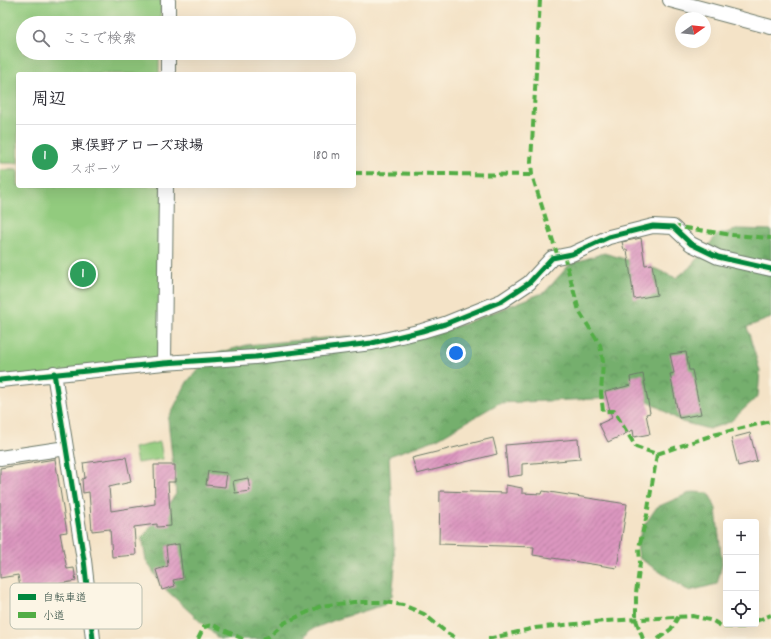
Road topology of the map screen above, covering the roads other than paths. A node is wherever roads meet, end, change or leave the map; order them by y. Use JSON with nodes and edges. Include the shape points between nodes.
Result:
{"nodes":[{"id":1,"x":168,"y":0,"type":"edge"},
{"id":2,"x":670,"y":0,"type":"edge"},
{"id":3,"x":168,"y":16,"type":"edge"},
{"id":4,"x":771,"y":27,"type":"edge"},
{"id":5,"x":168,"y":60,"type":"edge"},
{"id":6,"x":168,"y":72,"type":"edge"},
{"id":7,"x":166,"y":188,"type":"edge"},
{"id":8,"x":771,"y":269,"type":"edge"},
{"id":9,"x":164,"y":363,"type":"junction"},
{"id":10,"x":54,"y":373,"type":"junction"},
{"id":11,"x":0,"y":380,"type":"edge"},
{"id":12,"x":66,"y":448,"type":"junction"},
{"id":13,"x":0,"y":458,"type":"edge"},
{"id":14,"x":87,"y":583,"type":"edge"},
{"id":15,"x":92,"y":629,"type":"edge"},
{"id":16,"x":93,"y":639,"type":"edge"}],
"edges":[{"from":1,"to":3,"type":"street"},
{"from":2,"to":4,"type":"street"},
{"from":5,"to":6,"type":"street"},
{"from":7,"to":9,"type":"street"},
{"from":8,"to":9,"type":"street","via":[[718,257],[691,244],[673,227],[653,226],[609,237],[572,254],[552,258],[529,283],[502,301],[422,331],[372,343],[255,357]]},
{"from":9,"to":10,"type":"street"},
{"from":10,"to":11,"type":"street"},
{"from":10,"to":12,"type":"street"},
{"from":12,"to":13,"type":"street"},
{"from":12,"to":14,"type":"street"},
{"from":15,"to":16,"type":"street"}]}
